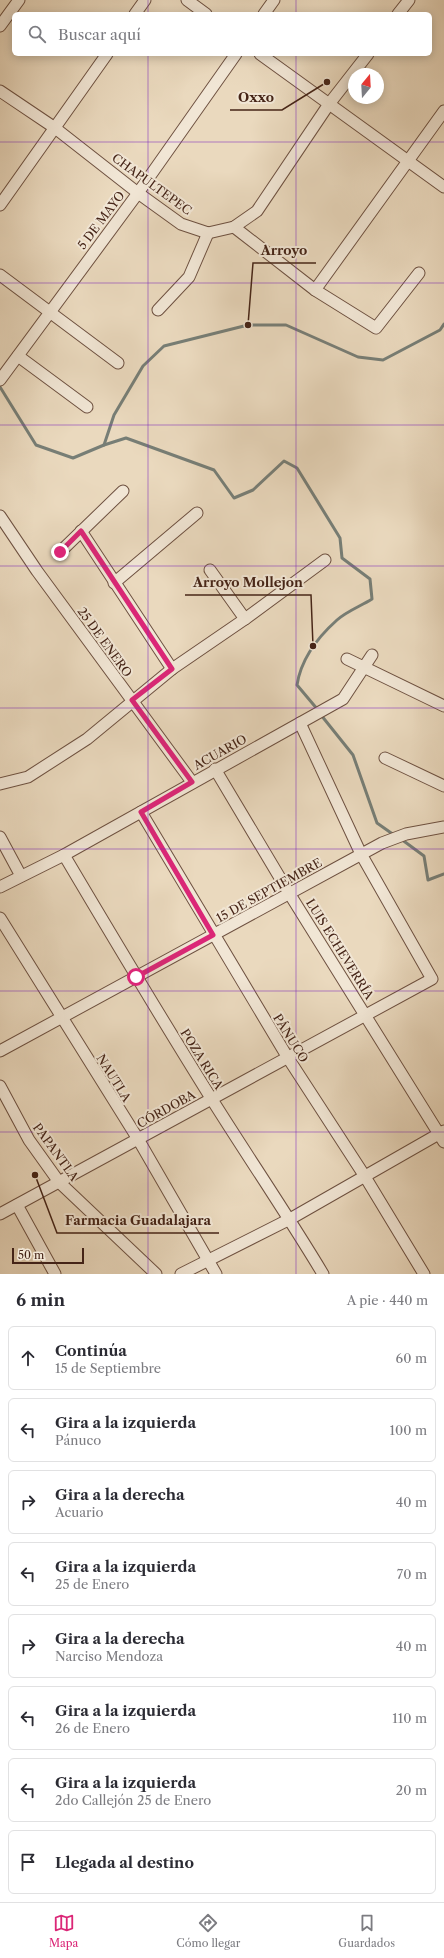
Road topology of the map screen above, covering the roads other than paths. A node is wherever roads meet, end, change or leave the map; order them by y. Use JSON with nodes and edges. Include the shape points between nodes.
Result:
{"nodes":[{"id":1,"x":19,"y":0,"type":"edge"},
{"id":2,"x":145,"y":0,"type":"edge"},
{"id":3,"x":187,"y":0,"type":"edge"},
{"id":4,"x":274,"y":0,"type":"edge"},
{"id":5,"x":409,"y":0,"type":"edge"},
{"id":6,"x":136,"y":12,"type":"edge"},
{"id":7,"x":203,"y":12,"type":"edge"},
{"id":8,"x":265,"y":12,"type":"edge"},
{"id":9,"x":400,"y":12,"type":"edge"},
{"id":10,"x":0,"y":26,"type":"edge"},
{"id":11,"x":106,"y":56,"type":"edge"},
{"id":12,"x":235,"y":56,"type":"edge"},
{"id":13,"x":263,"y":56,"type":"edge"},
{"id":14,"x":366,"y":56,"type":"edge"},
{"id":15,"x":0,"y":91,"type":"edge"},
{"id":16,"x":330,"y":104,"type":"junction"},
{"id":17,"x":444,"y":111,"type":"edge"},
{"id":18,"x":56,"y":128,"type":"junction"},
{"id":19,"x":407,"y":160,"type":"junction"},
{"id":20,"x":444,"y":187,"type":"edge"},
{"id":21,"x":138,"y":193,"type":"junction"},
{"id":22,"x":0,"y":205,"type":"edge"},
{"id":23,"x":234,"y":227,"type":"junction"},
{"id":24,"x":208,"y":233,"type":"junction"},
{"id":25,"x":420,"y":273,"type":"dead end"},
{"id":26,"x":0,"y":275,"type":"edge"},
{"id":27,"x":315,"y":290,"type":"junction"},
{"id":28,"x":158,"y":310,"type":"dead end"},
{"id":29,"x":49,"y":312,"type":"junction"},
{"id":30,"x":15,"y":360,"type":"junction"},
{"id":31,"x":118,"y":363,"type":"dead end"},
{"id":32,"x":0,"y":380,"type":"edge"},
{"id":33,"x":87,"y":408,"type":"dead end"},
{"id":34,"x":123,"y":491,"type":"dead end"},
{"id":35,"x":197,"y":513,"type":"dead end"},
{"id":36,"x":0,"y":516,"type":"edge"},
{"id":37,"x":81,"y":531,"type":"junction"},
{"id":38,"x":60,"y":552,"type":"dead end"},
{"id":39,"x":325,"y":560,"type":"dead end"},
{"id":40,"x":210,"y":570,"type":"dead end"},
{"id":41,"x":114,"y":583,"type":"junction"},
{"id":42,"x":245,"y":619,"type":"junction"},
{"id":43,"x":372,"y":655,"type":"dead end"},
{"id":44,"x":347,"y":659,"type":"dead end"},
{"id":45,"x":365,"y":667,"type":"junction"},
{"id":46,"x":172,"y":669,"type":"junction"},
{"id":47,"x":132,"y":700,"type":"junction"},
{"id":48,"x":444,"y":706,"type":"edge"},
{"id":49,"x":300,"y":723,"type":"junction"},
{"id":50,"x":385,"y":758,"type":"dead end"},
{"id":51,"x":215,"y":769,"type":"junction"},
{"id":52,"x":192,"y":782,"type":"junction"},
{"id":53,"x":0,"y":784,"type":"edge"},
{"id":54,"x":444,"y":786,"type":"edge"},
{"id":55,"x":141,"y":812,"type":"junction"},
{"id":56,"x":443,"y":828,"type":"edge"},
{"id":57,"x":0,"y":837,"type":"edge"},
{"id":58,"x":361,"y":854,"type":"junction"},
{"id":59,"x":64,"y":855,"type":"junction"},
{"id":60,"x":21,"y":876,"type":"junction"},
{"id":61,"x":0,"y":887,"type":"edge"},
{"id":62,"x":289,"y":893,"type":"junction"},
{"id":63,"x":0,"y":918,"type":"edge"},
{"id":64,"x":213,"y":935,"type":"junction"},
{"id":65,"x":136,"y":977,"type":"junction"},
{"id":66,"x":366,"y":1015,"type":"junction"},
{"id":67,"x":61,"y":1018,"type":"junction"},
{"id":68,"x":0,"y":1051,"type":"edge"},
{"id":69,"x":288,"y":1058,"type":"junction"},
{"id":70,"x":0,"y":1086,"type":"edge"},
{"id":71,"x":212,"y":1099,"type":"junction"},
{"id":72,"x":442,"y":1135,"type":"edge"},
{"id":73,"x":138,"y":1140,"type":"junction"},
{"id":74,"x":364,"y":1175,"type":"junction"},
{"id":75,"x":59,"y":1182,"type":"junction"},
{"id":76,"x":17,"y":1205,"type":"junction"},
{"id":77,"x":0,"y":1214,"type":"edge"},
{"id":78,"x":290,"y":1219,"type":"junction"},
{"id":79,"x":208,"y":1260,"type":"junction"},
{"id":80,"x":55,"y":1274,"type":"edge"},
{"id":81,"x":156,"y":1274,"type":"edge"},
{"id":82,"x":181,"y":1274,"type":"edge"},
{"id":83,"x":216,"y":1274,"type":"edge"},
{"id":84,"x":323,"y":1274,"type":"edge"},
{"id":85,"x":424,"y":1274,"type":"edge"}],
"edges":[{"from":1,"to":10,"type":"street"},
{"from":2,"to":6,"type":"street"},
{"from":3,"to":7,"type":"street"},
{"from":4,"to":8,"type":"street"},
{"from":5,"to":9,"type":"street"},
{"from":11,"to":18,"type":"street"},
{"from":12,"to":21,"type":"street","name":"5 DE MAYO"},
{"from":13,"to":16,"type":"street"},
{"from":14,"to":16,"type":"street"},
{"from":15,"to":18,"type":"street","name":"CHAPULTEPEC"},
{"from":16,"to":19,"type":"street"},
{"from":16,"to":23,"type":"street","via":[[257,211]]},
{"from":17,"to":19,"type":"street"},
{"from":18,"to":21,"type":"street","name":"CHAPULTEPEC"},
{"from":18,"to":22,"type":"street"},
{"from":19,"to":20,"type":"street"},
{"from":19,"to":27,"type":"street"},
{"from":21,"to":24,"type":"street","name":"CHAPULTEPEC","via":[[182,224]]},
{"from":21,"to":29,"type":"street","name":"5 DE MAYO"},
{"from":23,"to":24,"type":"street"},
{"from":23,"to":27,"type":"street"},
{"from":24,"to":28,"type":"street","via":[[189,277]]},
{"from":25,"to":27,"type":"street","via":[[376,328]]},
{"from":26,"to":29,"type":"street"},
{"from":29,"to":30,"type":"street","name":"5 DE MAYO"},
{"from":29,"to":31,"type":"street"},
{"from":30,"to":32,"type":"street","name":"5 DE MAYO"},
{"from":30,"to":33,"type":"street"},
{"from":34,"to":37,"type":"street"},
{"from":35,"to":41,"type":"street"},
{"from":36,"to":47,"type":"street","name":"25 DE ENERO","via":[[37,572]]},
{"from":37,"to":38,"type":"street"},
{"from":37,"to":41,"type":"street"},
{"from":39,"to":42,"type":"street"},
{"from":40,"to":42,"type":"street"},
{"from":41,"to":46,"type":"street"},
{"from":42,"to":46,"type":"street"},
{"from":43,"to":45,"type":"street","name":"ACUARIO"},
{"from":44,"to":45,"type":"street"},
{"from":45,"to":48,"type":"street"},
{"from":45,"to":49,"type":"street","name":"ACUARIO","via":[[343,699]]},
{"from":46,"to":47,"type":"street"},
{"from":47,"to":52,"type":"street","name":"25 DE ENERO"},
{"from":47,"to":53,"type":"street","via":[[87,739],[28,777]]},
{"from":49,"to":51,"type":"street","name":"ACUARIO"},
{"from":49,"to":58,"type":"street"},
{"from":50,"to":54,"type":"street"},
{"from":51,"to":52,"type":"street","name":"ACUARIO"},
{"from":51,"to":62,"type":"street","name":"LUIS ECHEVERRÍA"},
{"from":52,"to":55,"type":"street","name":"ACUARIO"},
{"from":55,"to":59,"type":"street","name":"ACUARIO"},
{"from":55,"to":64,"type":"street","name":"PÁNUCO"},
{"from":56,"to":58,"type":"street","name":"15 DE SEPTIEMBRE","via":[[406,834]]},
{"from":57,"to":60,"type":"street"},
{"from":58,"to":62,"type":"street","name":"15 DE SEPTIEMBRE"},
{"from":58,"to":66,"type":"street","name":"CÓRDOBA","via":[[432,979]]},
{"from":59,"to":60,"type":"street","name":"ACUARIO"},
{"from":59,"to":65,"type":"street","name":"POZA RICA"},
{"from":60,"to":61,"type":"street","name":"ACUARIO"},
{"from":62,"to":64,"type":"street","name":"15 DE SEPTIEMBRE"},
{"from":62,"to":66,"type":"street","name":"LUIS ECHEVERRÍA"},
{"from":63,"to":67,"type":"street","name":"NAUTLA"},
{"from":64,"to":65,"type":"street","name":"15 DE SEPTIEMBRE"},
{"from":64,"to":69,"type":"street","name":"PÁNUCO"},
{"from":65,"to":67,"type":"street","name":"15 DE SEPTIEMBRE"},
{"from":65,"to":71,"type":"street","name":"POZA RICA"},
{"from":66,"to":69,"type":"street","name":"CÓRDOBA"},
{"from":66,"to":72,"type":"street","name":"LUIS ECHEVERRÍA"},
{"from":67,"to":68,"type":"street","name":"15 DE SEPTIEMBRE"},
{"from":67,"to":73,"type":"street","name":"NAUTLA"},
{"from":69,"to":71,"type":"street","name":"CÓRDOBA"},
{"from":69,"to":74,"type":"street","name":"PÁNUCO"},
{"from":70,"to":75,"type":"street","name":"PAPANTLA","via":[[29,1140]]},
{"from":71,"to":73,"type":"street","name":"CÓRDOBA"},
{"from":71,"to":78,"type":"street","name":"POZA RICA"},
{"from":72,"to":74,"type":"street"},
{"from":73,"to":75,"type":"street","name":"CÓRDOBA"},
{"from":73,"to":79,"type":"street","name":"NAUTLA"},
{"from":74,"to":78,"type":"street"},
{"from":74,"to":85,"type":"street","name":"PÁNUCO"},
{"from":75,"to":76,"type":"street","name":"CÓRDOBA"},
{"from":75,"to":81,"type":"street","name":"PAPANTLA"},
{"from":76,"to":77,"type":"street","name":"CÓRDOBA"},
{"from":76,"to":80,"type":"street"},
{"from":78,"to":79,"type":"street"},
{"from":78,"to":84,"type":"street","name":"POZA RICA"},
{"from":79,"to":82,"type":"street"},
{"from":79,"to":83,"type":"street","name":"NAUTLA"}]}
